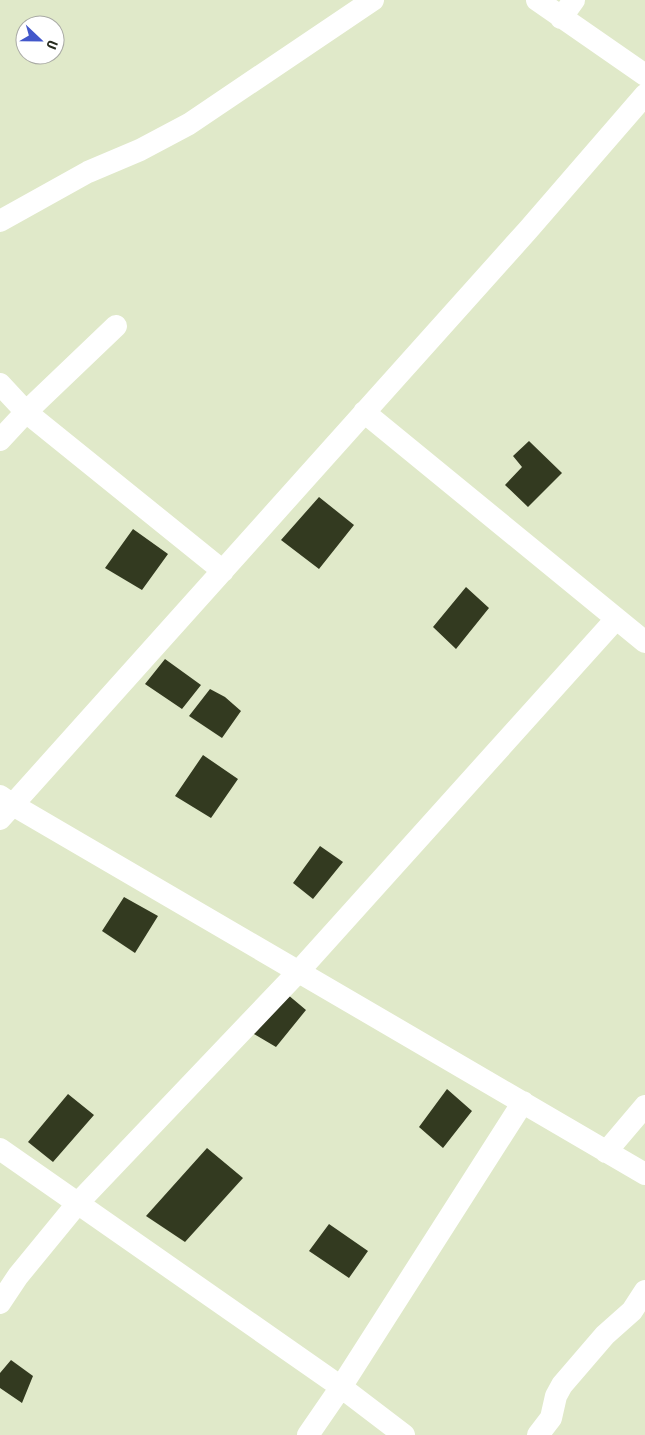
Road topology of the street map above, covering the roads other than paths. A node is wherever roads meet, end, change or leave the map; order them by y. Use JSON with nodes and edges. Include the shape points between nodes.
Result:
{"nodes":[{"id":1,"x":373,"y":0,"type":"edge"},
{"id":2,"x":537,"y":0,"type":"edge"},
{"id":3,"x":568,"y":9,"type":"edge"},
{"id":4,"x":645,"y":75,"type":"edge"},
{"id":5,"x":645,"y":95,"type":"edge"},
{"id":6,"x":0,"y":221,"type":"edge"},
{"id":7,"x":116,"y":326,"type":"dead end"},
{"id":8,"x":0,"y":384,"type":"edge"},
{"id":9,"x":26,"y":412,"type":"junction"},
{"id":10,"x":364,"y":412,"type":"junction"},
{"id":11,"x":0,"y":440,"type":"edge"},
{"id":12,"x":223,"y":571,"type":"junction"},
{"id":13,"x":616,"y":619,"type":"junction"},
{"id":14,"x":645,"y":642,"type":"edge"},
{"id":15,"x":4,"y":807,"type":"edge"},
{"id":16,"x":299,"y":971,"type":"junction"},
{"id":17,"x":523,"y":1102,"type":"junction"},
{"id":18,"x":645,"y":1106,"type":"edge"},
{"id":19,"x":0,"y":1149,"type":"edge"},
{"id":20,"x":606,"y":1152,"type":"junction"},
{"id":21,"x":645,"y":1174,"type":"edge"},
{"id":22,"x":77,"y":1204,"type":"junction"},
{"id":23,"x":645,"y":1291,"type":"edge"},
{"id":24,"x":0,"y":1303,"type":"edge"},
{"id":25,"x":340,"y":1387,"type":"junction"},
{"id":26,"x":308,"y":1435,"type":"edge"},
{"id":27,"x":404,"y":1435,"type":"edge"},
{"id":28,"x":538,"y":1435,"type":"edge"}],
"edges":[{"from":1,"to":6,"type":"street","via":[[189,124],[88,172]]},
{"from":2,"to":3,"type":"street"},
{"from":3,"to":4,"type":"street"},
{"from":5,"to":10,"type":"street"},
{"from":7,"to":9,"type":"street"},
{"from":8,"to":9,"type":"street"},
{"from":9,"to":11,"type":"street"},
{"from":9,"to":12,"type":"street"},
{"from":10,"to":12,"type":"street"},
{"from":10,"to":13,"type":"street"},
{"from":12,"to":15,"type":"street"},
{"from":13,"to":14,"type":"street"},
{"from":13,"to":16,"type":"street"},
{"from":15,"to":16,"type":"street"},
{"from":16,"to":17,"type":"street"},
{"from":16,"to":22,"type":"street"},
{"from":17,"to":20,"type":"street"},
{"from":17,"to":25,"type":"street"},
{"from":18,"to":20,"type":"street"},
{"from":19,"to":22,"type":"street"},
{"from":20,"to":21,"type":"street"},
{"from":22,"to":24,"type":"street"},
{"from":22,"to":25,"type":"street"},
{"from":23,"to":28,"type":"street","via":[[632,1311],[562,1385],[551,1418]]},
{"from":25,"to":26,"type":"street"},
{"from":25,"to":27,"type":"street"}]}
